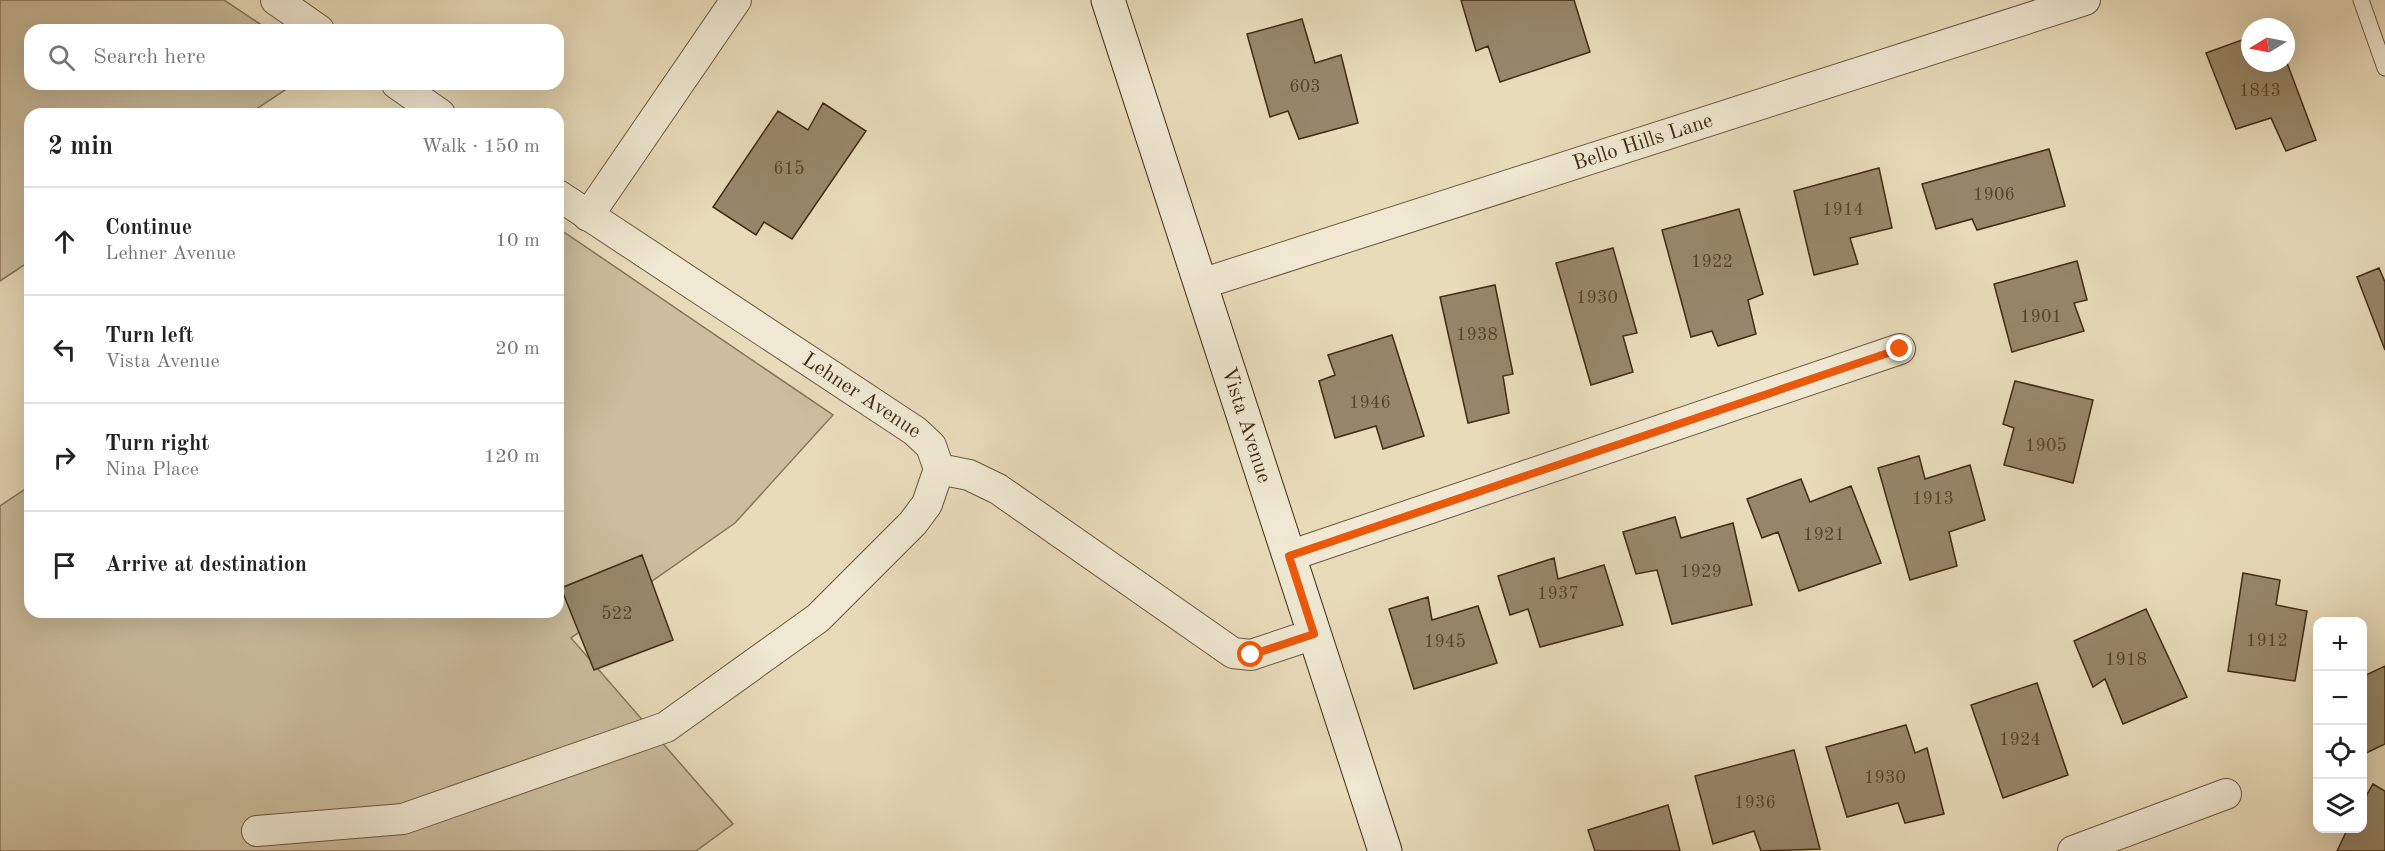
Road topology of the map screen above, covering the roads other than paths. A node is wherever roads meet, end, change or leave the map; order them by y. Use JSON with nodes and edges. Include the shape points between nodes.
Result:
{"nodes":[{"id":1,"x":276,"y":0,"type":"edge"},
{"id":2,"x":736,"y":0,"type":"edge"},
{"id":3,"x":1108,"y":0,"type":"edge"},
{"id":4,"x":2085,"y":0,"type":"edge"},
{"id":5,"x":2361,"y":0,"type":"edge"},
{"id":6,"x":310,"y":24,"type":"edge"},
{"id":7,"x":2385,"y":68,"type":"edge"},
{"id":8,"x":406,"y":90,"type":"edge"},
{"id":9,"x":431,"y":108,"type":"edge"},
{"id":10,"x":564,"y":199,"type":"edge"},
{"id":11,"x":588,"y":216,"type":"junction"},
{"id":12,"x":1201,"y":284,"type":"junction"},
{"id":13,"x":1900,"y":349,"type":"dead end"},
{"id":14,"x":939,"y":469,"type":"junction"},
{"id":15,"x":1289,"y":556,"type":"junction"},
{"id":16,"x":1314,"y":634,"type":"junction"},
{"id":17,"x":2226,"y":794,"type":"dead end"},
{"id":18,"x":256,"y":831,"type":"dead end"},
{"id":19,"x":1385,"y":851,"type":"edge"},
{"id":20,"x":2073,"y":851,"type":"edge"}],
"edges":[{"from":1,"to":6,"type":"street"},
{"from":2,"to":11,"type":"street"},
{"from":3,"to":12,"type":"street","name":"Vista Avenue"},
{"from":4,"to":12,"type":"street","name":"Bello Hills Lane"},
{"from":5,"to":7,"type":"lane"},
{"from":8,"to":9,"type":"street"},
{"from":10,"to":11,"type":"street","name":"Lehner Avenue"},
{"from":11,"to":14,"type":"street","name":"Lehner Avenue","via":[[915,431],[931,446]]},
{"from":12,"to":15,"type":"street","name":"Vista Avenue"},
{"from":13,"to":15,"type":"street"},
{"from":14,"to":16,"type":"street","via":[[969,475],[998,489],[1233,653],[1251,655]]},
{"from":14,"to":18,"type":"street","via":[[927,504],[913,523],[818,618],[666,727],[403,819]]},
{"from":15,"to":16,"type":"street","name":"Vista Avenue"},
{"from":16,"to":19,"type":"street","name":"Vista Avenue"},
{"from":17,"to":20,"type":"street"}]}
